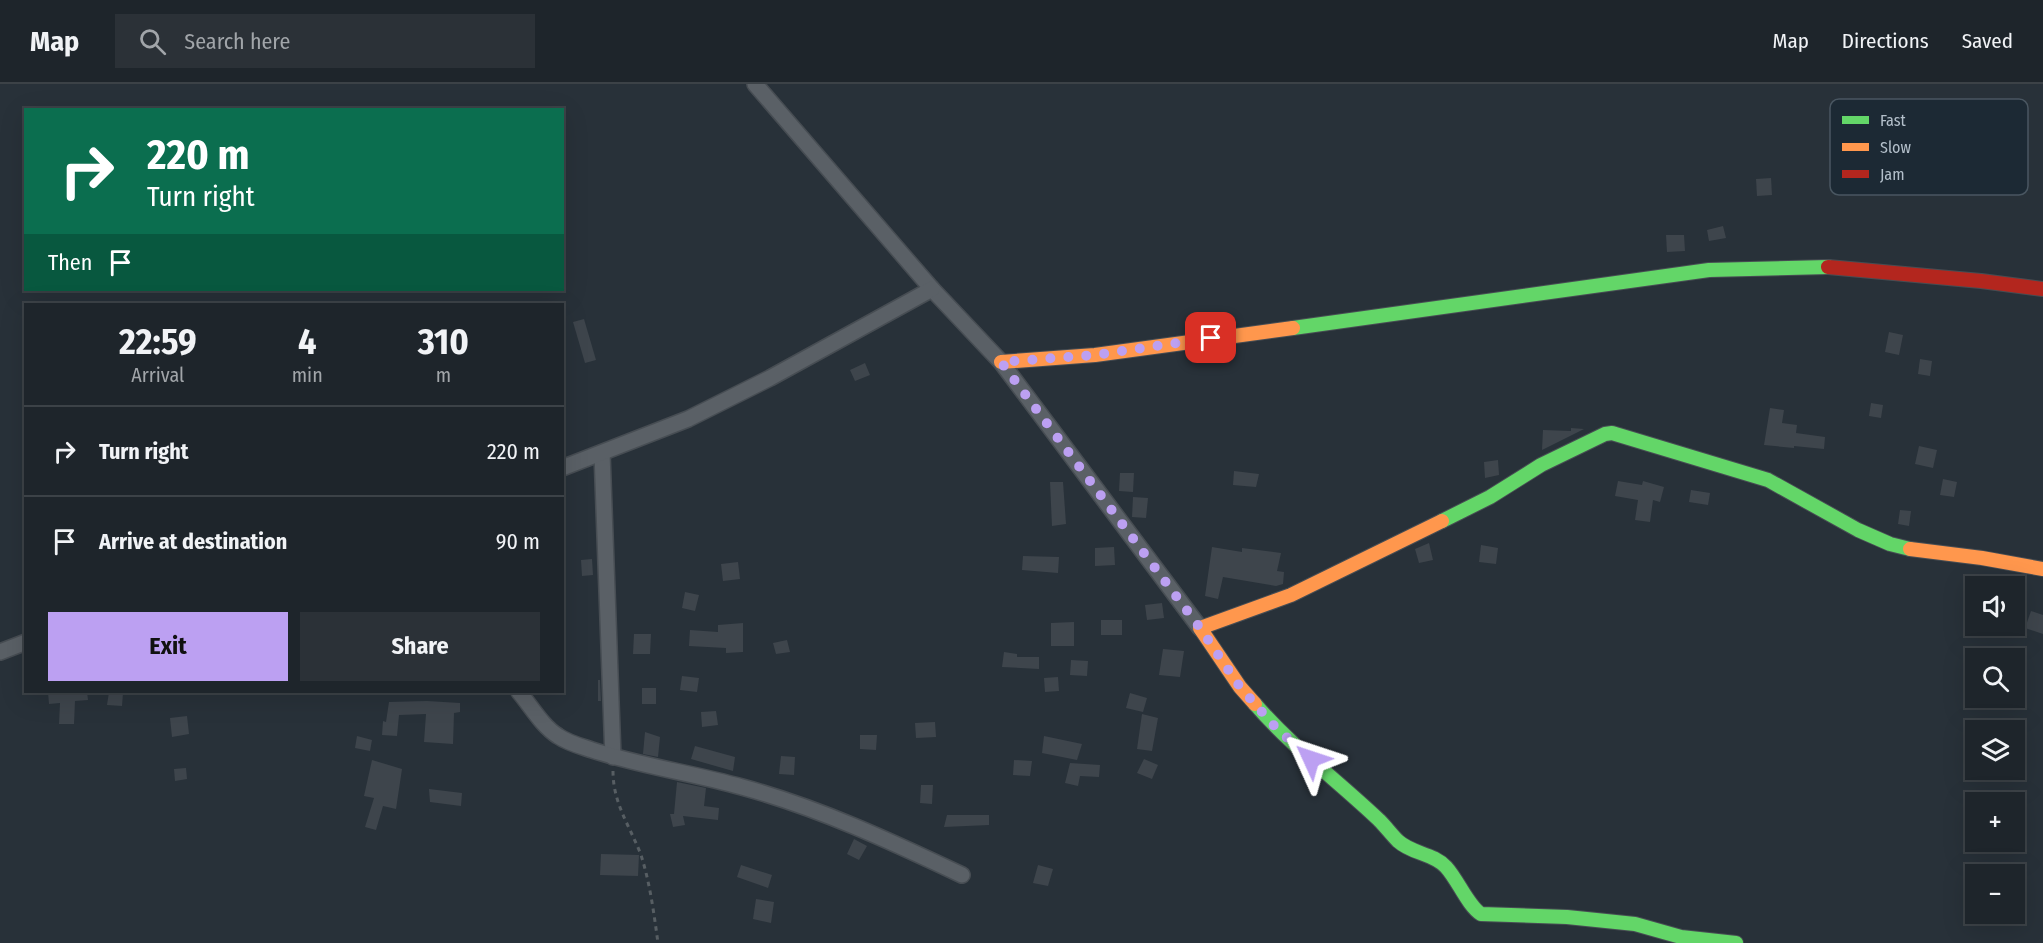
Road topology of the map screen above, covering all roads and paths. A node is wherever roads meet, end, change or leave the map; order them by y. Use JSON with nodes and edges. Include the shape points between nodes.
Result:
{"nodes":[{"id":1,"x":755,"y":84,"type":"edge"},
{"id":2,"x":932,"y":289,"type":"junction"},
{"id":3,"x":2043,"y":289,"type":"edge"},
{"id":4,"x":1001,"y":362,"type":"junction"},
{"id":5,"x":602,"y":453,"type":"junction"},
{"id":6,"x":564,"y":467,"type":"edge"},
{"id":7,"x":2043,"y":569,"type":"edge"},
{"id":8,"x":1200,"y":628,"type":"junction"},
{"id":9,"x":24,"y":643,"type":"edge"},
{"id":10,"x":0,"y":652,"type":"edge"},
{"id":11,"x":520,"y":693,"type":"edge"},
{"id":12,"x":613,"y":757,"type":"junction"},
{"id":13,"x":962,"y":875,"type":"dead end"},
{"id":14,"x":658,"y":943,"type":"edge"},
{"id":15,"x":1736,"y":943,"type":"edge"}],
"edges":[{"from":1,"to":2,"type":"street"},
{"from":2,"to":4,"type":"street"},
{"from":2,"to":5,"type":"street","via":[[698,414]]},
{"from":3,"to":4,"type":"street","via":[[1815,266],[1709,270],[1095,355]]},
{"from":4,"to":8,"type":"street"},
{"from":5,"to":6,"type":"street"},
{"from":5,"to":12,"type":"street"},
{"from":7,"to":8,"type":"street","via":[[2001,559],[1888,544],[1768,480],[1612,433],[1541,465],[1490,497],[1291,595]]},
{"from":8,"to":15,"type":"street","via":[[1240,687],[1276,728],[1400,842],[1445,866],[1474,910],[1482,914],[1567,916],[1635,924],[1681,937]]},
{"from":9,"to":10,"type":"street"},
{"from":11,"to":12,"type":"street","via":[[557,736]]},
{"from":12,"to":13,"type":"street","via":[[742,787],[799,805],[854,825]]},
{"from":12,"to":14,"type":"path","via":[[613,782],[620,811],[642,859]]}]}
